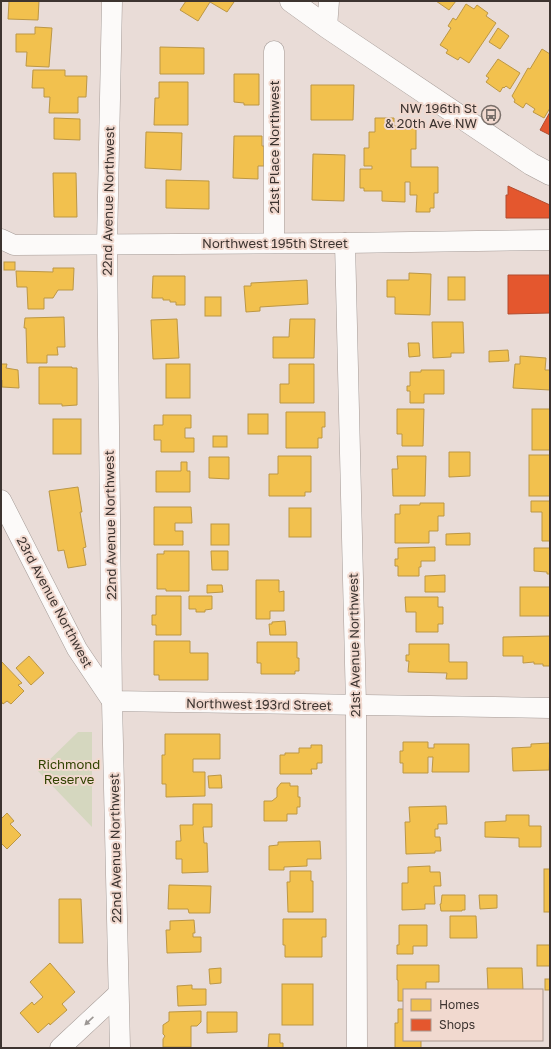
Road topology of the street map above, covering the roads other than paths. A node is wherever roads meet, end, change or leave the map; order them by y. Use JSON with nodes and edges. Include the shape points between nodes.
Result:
{"nodes":[{"id":1,"x":112,"y":1,"type":"edge"},
{"id":2,"x":291,"y":1,"type":"edge"},
{"id":3,"x":329,"y":1,"type":"edge"},
{"id":4,"x":327,"y":27,"type":"junction"},
{"id":5,"x":274,"y":51,"type":"dead end"},
{"id":6,"x":550,"y":174,"type":"edge"},
{"id":7,"x":1,"y":239,"type":"edge"},
{"id":8,"x":550,"y":240,"type":"edge"},
{"id":9,"x":274,"y":243,"type":"junction"},
{"id":10,"x":345,"y":243,"type":"junction"},
{"id":11,"x":107,"y":244,"type":"junction"},
{"id":12,"x":1,"y":500,"type":"edge"},
{"id":13,"x":112,"y":701,"type":"junction"},
{"id":14,"x":356,"y":705,"type":"junction"},
{"id":15,"x":550,"y":708,"type":"edge"},
{"id":16,"x":118,"y":994,"type":"junction"},
{"id":17,"x":60,"y":1048,"type":"edge"},
{"id":18,"x":120,"y":1048,"type":"edge"},
{"id":19,"x":357,"y":1048,"type":"edge"}],
"edges":[{"from":1,"to":11,"type":"street","name":"22nd Avenue Northwest"},
{"from":2,"to":4,"type":"street"},
{"from":3,"to":4,"type":"street"},
{"from":4,"to":6,"type":"street","via":[[531,164]]},
{"from":5,"to":9,"type":"street","name":"21st Place Northwest"},
{"from":7,"to":11,"type":"street","name":"Northwest 195th Street","via":[[14,245]]},
{"from":8,"to":10,"type":"street","name":"Northwest 195th Street"},
{"from":9,"to":10,"type":"street","name":"Northwest 195th Street"},
{"from":9,"to":11,"type":"street","name":"Northwest 195th Street"},
{"from":10,"to":14,"type":"street","name":"21st Avenue Northwest"},
{"from":11,"to":13,"type":"street","name":"22nd Avenue Northwest"},
{"from":12,"to":13,"type":"street","name":"23rd Avenue Northwest","via":[[77,649]]},
{"from":13,"to":14,"type":"street","name":"Northwest 193rd Street"},
{"from":13,"to":16,"type":"street","name":"22nd Avenue Northwest"},
{"from":14,"to":15,"type":"street","name":"Northwest 193rd Street"},
{"from":14,"to":19,"type":"street","name":"21st Avenue Northwest"},
{"from":16,"to":17,"type":"street","one_way":true},
{"from":16,"to":18,"type":"street","name":"22nd Avenue Northwest"}]}
